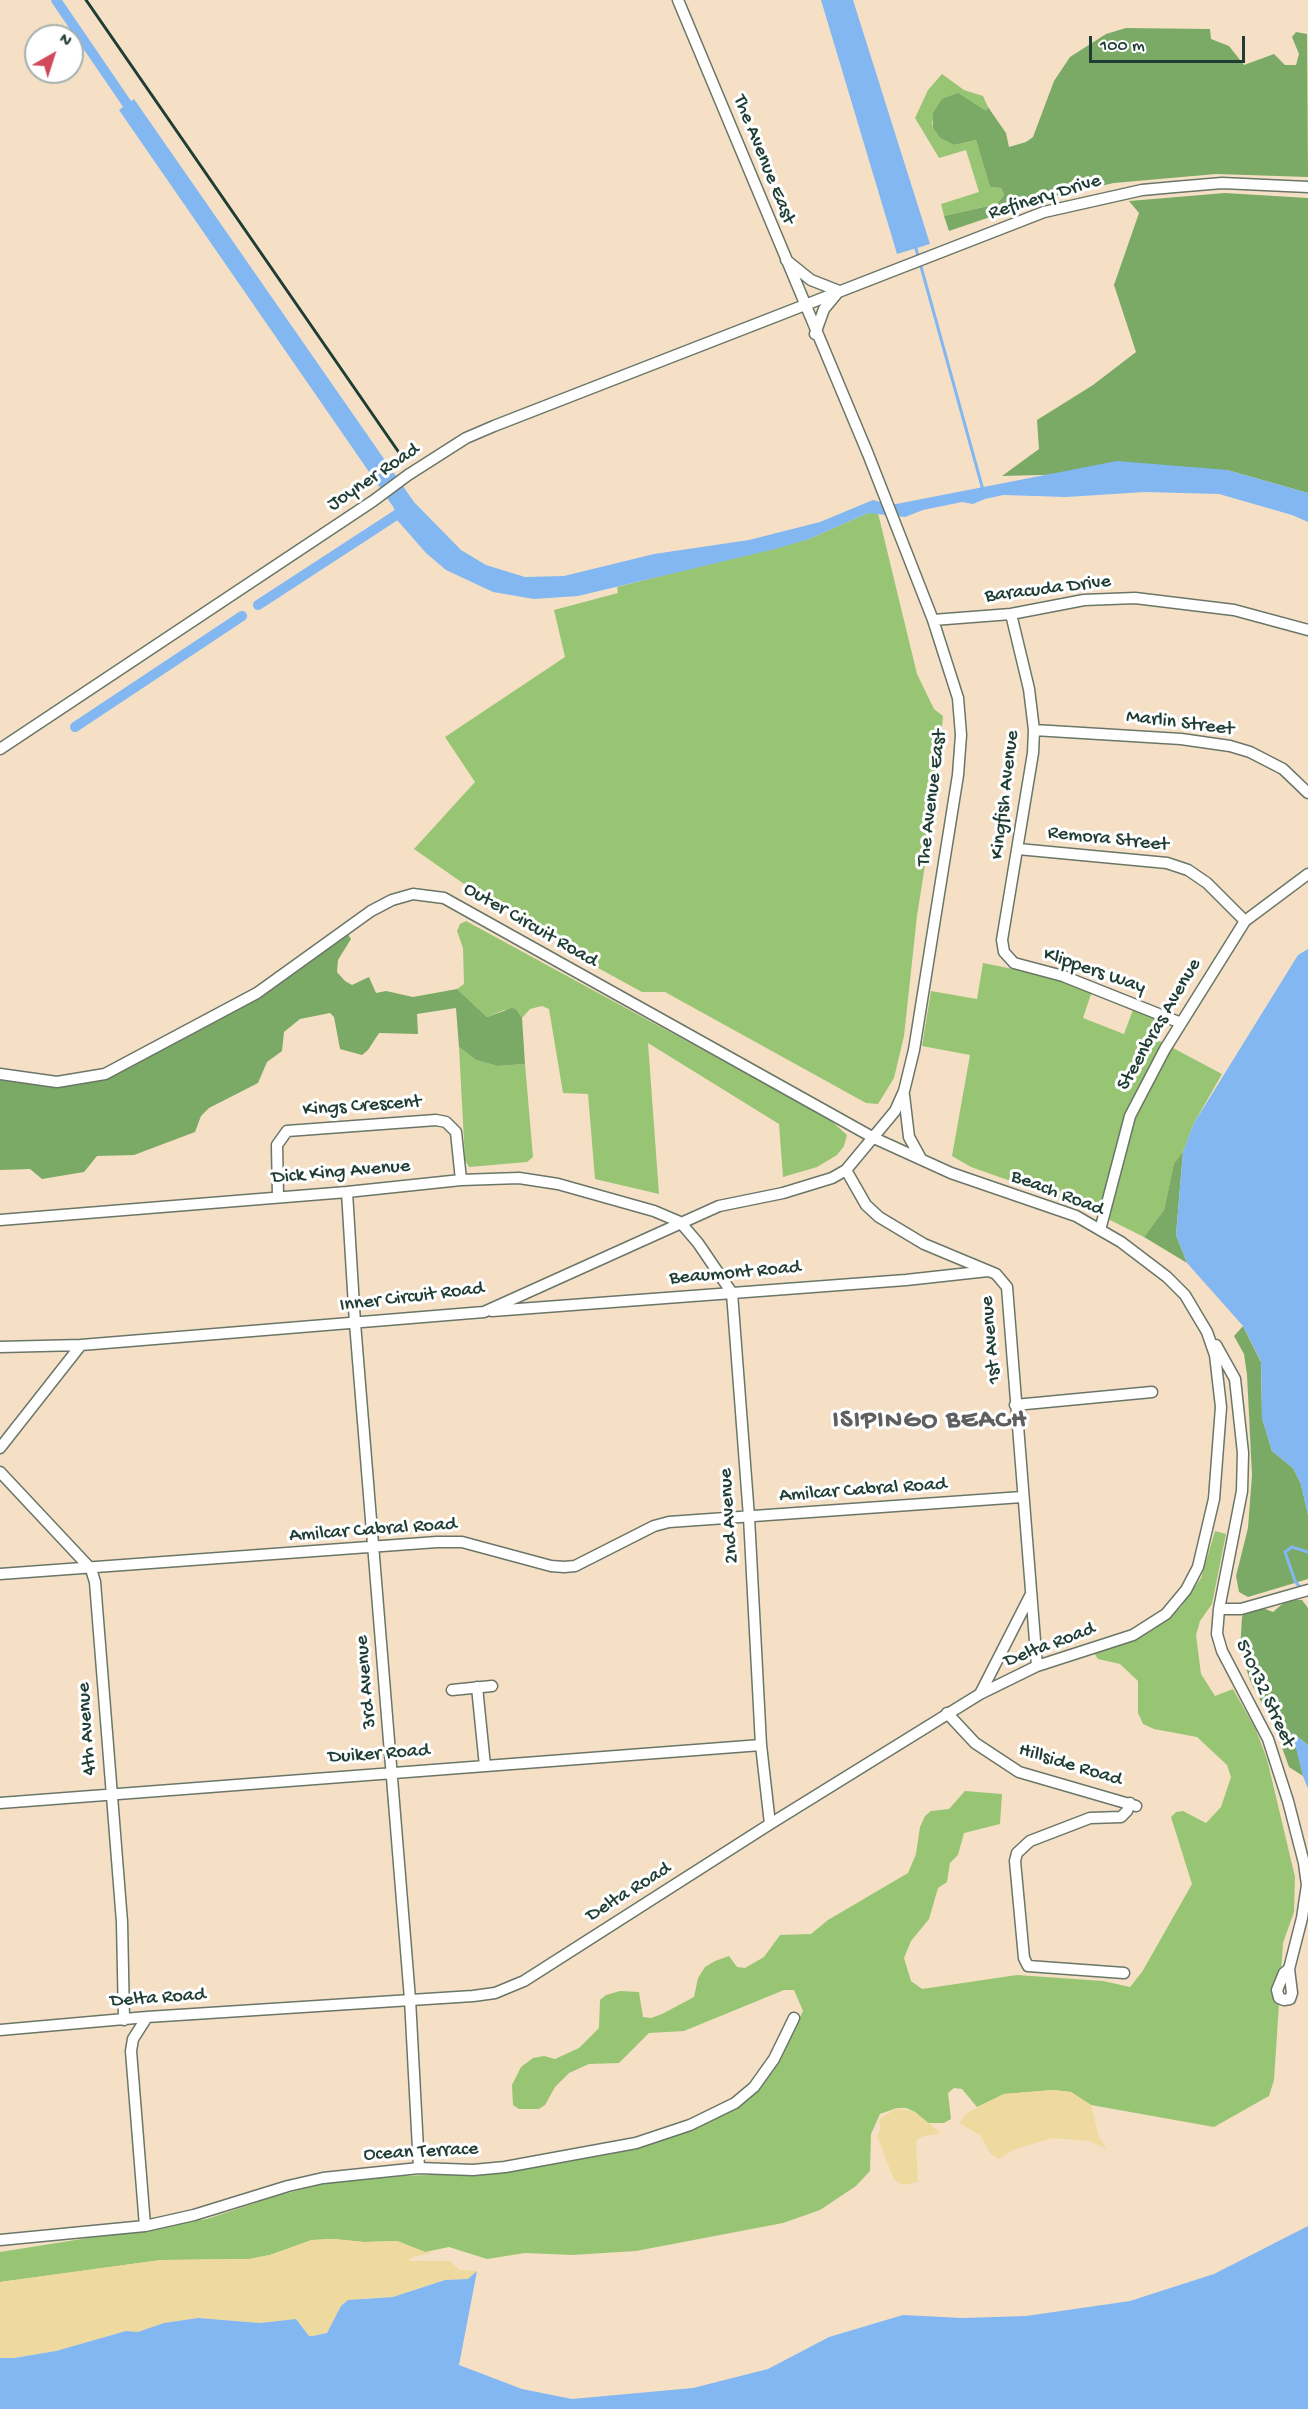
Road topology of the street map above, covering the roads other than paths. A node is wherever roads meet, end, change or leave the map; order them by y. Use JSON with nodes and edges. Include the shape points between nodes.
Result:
{"nodes":[{"id":1,"x":678,"y":0,"type":"edge"},
{"id":2,"x":1308,"y":188,"type":"edge"},
{"id":3,"x":784,"y":258,"type":"junction"},
{"id":4,"x":839,"y":291,"type":"junction"},
{"id":5,"x":804,"y":305,"type":"junction"},
{"id":6,"x":815,"y":334,"type":"junction"},
{"id":7,"x":1011,"y":614,"type":"junction"},
{"id":8,"x":933,"y":620,"type":"junction"},
{"id":9,"x":1308,"y":630,"type":"edge"},
{"id":10,"x":1034,"y":730,"type":"junction"},
{"id":11,"x":0,"y":749,"type":"edge"},
{"id":12,"x":1308,"y":794,"type":"edge"},
{"id":13,"x":1018,"y":849,"type":"junction"},
{"id":14,"x":1308,"y":874,"type":"edge"},
{"id":15,"x":1245,"y":921,"type":"junction"},
{"id":16,"x":1002,"y":946,"type":"joint"},
{"id":17,"x":1181,"y":1023,"type":"junction"},
{"id":18,"x":0,"y":1074,"type":"edge"},
{"id":19,"x":904,"y":1091,"type":"junction"},
{"id":20,"x":874,"y":1138,"type":"junction"},
{"id":21,"x":922,"y":1159,"type":"junction"},
{"id":22,"x":846,"y":1170,"type":"junction"},
{"id":23,"x":461,"y":1180,"type":"junction"},
{"id":24,"x":347,"y":1192,"type":"junction"},
{"id":25,"x":278,"y":1197,"type":"junction"},
{"id":26,"x":0,"y":1220,"type":"edge"},
{"id":27,"x":680,"y":1222,"type":"junction"},
{"id":28,"x":1100,"y":1230,"type":"junction"},
{"id":29,"x":988,"y":1271,"type":"junction"},
{"id":30,"x":732,"y":1293,"type":"junction"},
{"id":31,"x":484,"y":1312,"type":"junction"},
{"id":32,"x":355,"y":1323,"type":"junction"},
{"id":33,"x":1207,"y":1332,"type":"junction"},
{"id":34,"x":81,"y":1344,"type":"junction"},
{"id":35,"x":0,"y":1347,"type":"edge"},
{"id":36,"x":1152,"y":1392,"type":"dead end"},
{"id":37,"x":1016,"y":1405,"type":"junction"},
{"id":38,"x":0,"y":1448,"type":"edge"},
{"id":39,"x":0,"y":1472,"type":"edge"},
{"id":40,"x":1022,"y":1497,"type":"junction"},
{"id":41,"x":749,"y":1517,"type":"junction"},
{"id":42,"x":374,"y":1548,"type":"junction"},
{"id":43,"x":1198,"y":1567,"type":"joint"},
{"id":44,"x":91,"y":1569,"type":"junction"},
{"id":45,"x":0,"y":1574,"type":"edge"},
{"id":46,"x":1308,"y":1590,"type":"edge"},
{"id":47,"x":1031,"y":1594,"type":"junction"},
{"id":48,"x":1219,"y":1609,"type":"junction"},
{"id":49,"x":1037,"y":1666,"type":"junction"},
{"id":50,"x":492,"y":1686,"type":"dead end"},
{"id":51,"x":477,"y":1687,"type":"junction"},
{"id":52,"x":452,"y":1690,"type":"dead end"},
{"id":53,"x":980,"y":1694,"type":"junction"},
{"id":54,"x":947,"y":1713,"type":"junction"},
{"id":55,"x":762,"y":1745,"type":"junction"},
{"id":56,"x":485,"y":1766,"type":"junction"},
{"id":57,"x":392,"y":1773,"type":"junction"},
{"id":58,"x":111,"y":1796,"type":"junction"},
{"id":59,"x":0,"y":1803,"type":"edge"},
{"id":60,"x":770,"y":1824,"type":"junction"},
{"id":61,"x":1289,"y":1969,"type":"dead end"},
{"id":62,"x":1124,"y":1974,"type":"dead end"},
{"id":63,"x":410,"y":1999,"type":"junction"},
{"id":64,"x":147,"y":2017,"type":"junction"},
{"id":65,"x":794,"y":2018,"type":"dead end"},
{"id":66,"x":124,"y":2020,"type":"junction"},
{"id":67,"x":0,"y":2030,"type":"edge"},
{"id":68,"x":419,"y":2168,"type":"junction"},
{"id":69,"x":145,"y":2226,"type":"junction"},
{"id":70,"x":0,"y":2240,"type":"edge"}],
"edges":[{"from":1,"to":3,"type":"street","name":"The Avenue East"},
{"from":2,"to":4,"type":"street","name":"Refinery Drive","via":[[1222,183],[1142,190],[1044,212]]},
{"from":3,"to":4,"type":"street","via":[[811,280]]},
{"from":3,"to":5,"type":"street","name":"The Avenue East"},
{"from":4,"to":5,"type":"street","name":"Refinery Drive"},
{"from":4,"to":6,"type":"street","via":[[824,309]]},
{"from":5,"to":6,"type":"street","name":"The Avenue East"},
{"from":5,"to":11,"type":"street","name":"Joyner Road","via":[[466,438]]},
{"from":6,"to":8,"type":"street","name":"The Avenue East","via":[[868,454]]},
{"from":7,"to":8,"type":"street","name":"Baracuda Drive"},
{"from":7,"to":9,"type":"street","name":"Baracuda Drive","via":[[1064,603],[1135,598],[1234,610]]},
{"from":7,"to":10,"type":"street","name":"Kingfish Avenue","via":[[1029,689]]},
{"from":8,"to":19,"type":"street","name":"The Avenue East","via":[[958,698],[962,735],[916,1039]]},
{"from":10,"to":12,"type":"street","name":"Marlin Street","via":[[1230,746],[1283,769]]},
{"from":10,"to":13,"type":"street","name":"Kingfish Avenue"},
{"from":13,"to":15,"type":"street","name":"Remora Street","via":[[1167,863],[1188,870],[1207,883]]},
{"from":13,"to":16,"type":"street","name":"Kingfish Avenue"},
{"from":14,"to":15,"type":"street","name":"Steenbras Avenue"},
{"from":15,"to":17,"type":"street","name":"Steenbras Avenue"},
{"from":16,"to":17,"type":"street","name":"Klippers Way","via":[[1014,963],[1063,976]]},
{"from":17,"to":28,"type":"street","name":"Steenbras Avenue","via":[[1130,1116]]},
{"from":18,"to":20,"type":"street","name":"Outer Circuit Road","via":[[57,1082],[105,1074],[257,993],[371,910],[392,900],[427,894],[471,912]]},
{"from":19,"to":20,"type":"street","name":"The Avenue East","via":[[895,1111]]},
{"from":19,"to":21,"type":"street","via":[[909,1137]]},
{"from":20,"to":21,"type":"street","name":"Beach Road"},
{"from":20,"to":22,"type":"street","name":"Inner Circuit Road"},
{"from":21,"to":28,"type":"street","name":"Beach Road","via":[[951,1173],[1076,1216]]},
{"from":22,"to":27,"type":"street","name":"Inner Circuit Road","via":[[815,1185],[722,1205]]},
{"from":22,"to":29,"type":"street","name":"1st Avenue","via":[[879,1217],[906,1234]]},
{"from":23,"to":24,"type":"street","name":"Dick King Avenue"},
{"from":23,"to":25,"type":"street","name":"Kings Crescent","via":[[456,1132],[446,1122],[287,1131],[277,1145]]},
{"from":23,"to":27,"type":"street","name":"Dick King Avenue","via":[[538,1179]]},
{"from":24,"to":25,"type":"street","name":"Dick King Avenue"},
{"from":24,"to":32,"type":"street","name":"3rd Avenue"},
{"from":25,"to":26,"type":"street","name":"Dick King Avenue"},
{"from":27,"to":30,"type":"street","name":"2nd Avenue"},
{"from":27,"to":31,"type":"street","name":"Inner Circuit Road"},
{"from":28,"to":33,"type":"street","name":"Beach Road","via":[[1167,1276],[1185,1295]]},
{"from":29,"to":30,"type":"street","name":"Beaumont Road"},
{"from":29,"to":37,"type":"street","name":"1st Avenue","via":[[1004,1282],[1008,1292]]},
{"from":30,"to":31,"type":"street","name":"Beaumont Road"},
{"from":30,"to":41,"type":"street","name":"2nd Avenue"},
{"from":31,"to":32,"type":"street","name":"Inner Circuit Road"},
{"from":32,"to":34,"type":"street","name":"Inner Circuit Road"},
{"from":32,"to":42,"type":"street","name":"3rd Avenue"},
{"from":33,"to":43,"type":"street","name":"Beach Road","via":[[1215,1355],[1221,1407],[1214,1499]]},
{"from":33,"to":48,"type":"street","name":"510132 Street","via":[[1235,1379],[1243,1453],[1242,1491]]},
{"from":34,"to":35,"type":"street","name":"Inner Circuit Road"},
{"from":34,"to":38,"type":"street"},
{"from":36,"to":37,"type":"street"},
{"from":37,"to":40,"type":"street","name":"1st Avenue"},
{"from":39,"to":44,"type":"street"},
{"from":40,"to":41,"type":"street","name":"Amilcar Cabral Road"},
{"from":40,"to":47,"type":"street","name":"1st Avenue"},
{"from":41,"to":42,"type":"street","name":"Amilcar Cabral Road","via":[[654,1526],[575,1566],[564,1567],[462,1542]]},
{"from":41,"to":55,"type":"street","name":"2nd Avenue"},
{"from":42,"to":44,"type":"street","name":"Amilcar Cabral Road"},
{"from":42,"to":57,"type":"street","name":"3rd Avenue"},
{"from":43,"to":49,"type":"street","name":"Delta Road","via":[[1177,1604],[1148,1628]]},
{"from":44,"to":45,"type":"street","name":"Amilcar Cabral Road"},
{"from":44,"to":58,"type":"street","name":"4th Avenue"},
{"from":46,"to":48,"type":"street","via":[[1241,1608]]},
{"from":47,"to":49,"type":"street","name":"1st Avenue"},
{"from":47,"to":53,"type":"street"},
{"from":48,"to":61,"type":"street","name":"510132 Street","via":[[1217,1627],[1222,1651],[1268,1739],[1304,1863],[1306,1894]]},
{"from":49,"to":53,"type":"street","name":"Delta Road"},
{"from":50,"to":51,"type":"street"},
{"from":51,"to":52,"type":"street"},
{"from":51,"to":56,"type":"street"},
{"from":53,"to":54,"type":"street","name":"Delta Road"},
{"from":54,"to":60,"type":"street","name":"Delta Road"},
{"from":54,"to":62,"type":"street","name":"Hillside Road","via":[[975,1743],[1018,1772],[1133,1805],[1121,1816],[1078,1822],[1030,1841],[1017,1853],[1015,1861],[1028,1966]]},
{"from":55,"to":56,"type":"street","name":"Duiker Road"},
{"from":55,"to":60,"type":"street","name":"2nd Avenue"},
{"from":56,"to":57,"type":"street","name":"Duiker Road"},
{"from":57,"to":58,"type":"street","name":"Duiker Road"},
{"from":57,"to":63,"type":"street","name":"3rd Avenue"},
{"from":58,"to":59,"type":"street","name":"Duiker Road"},
{"from":58,"to":66,"type":"street","name":"4th Avenue","via":[[122,1922]]},
{"from":60,"to":63,"type":"street","name":"Delta Road","via":[[524,1981],[495,1993]]},
{"from":63,"to":64,"type":"street","name":"Delta Road"},
{"from":63,"to":68,"type":"street","name":"3rd Avenue"},
{"from":64,"to":66,"type":"street","name":"Delta Road"},
{"from":64,"to":69,"type":"street","via":[[133,2038],[131,2051]]},
{"from":65,"to":68,"type":"street","name":"Ocean Terrace","via":[[774,2059],[754,2086],[735,2103],[690,2125],[636,2143],[557,2158],[473,2170]]},
{"from":66,"to":67,"type":"street","name":"Delta Road"},
{"from":68,"to":69,"type":"street","name":"Ocean Terrace","via":[[308,2180]]},
{"from":69,"to":70,"type":"street","name":"Ocean Terrace"}]}
